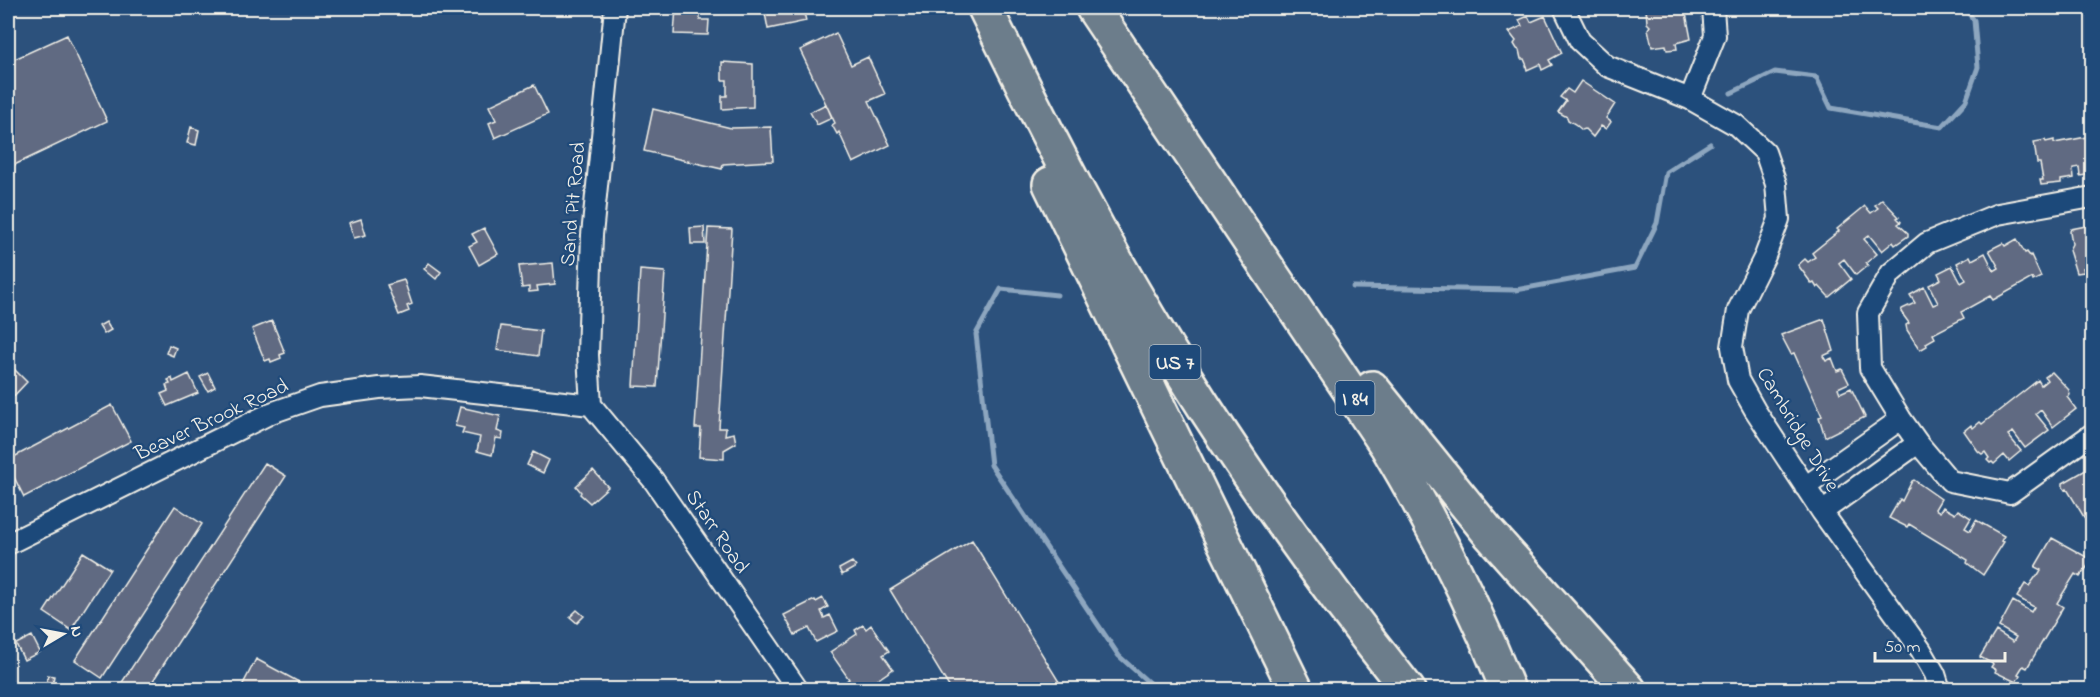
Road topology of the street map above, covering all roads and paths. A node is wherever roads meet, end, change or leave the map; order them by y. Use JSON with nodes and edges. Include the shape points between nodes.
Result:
{"nodes":[{"id":1,"x":615,"y":8,"type":"edge"},
{"id":2,"x":964,"y":8,"type":"edge"},
{"id":3,"x":985,"y":8,"type":"edge"},
{"id":4,"x":1093,"y":8,"type":"edge"},
{"id":5,"x":1564,"y":8,"type":"edge"},
{"id":6,"x":1713,"y":8,"type":"edge"},
{"id":7,"x":1690,"y":99,"type":"junction"},
{"id":8,"x":1172,"y":123,"type":"junction"},
{"id":9,"x":2092,"y":197,"type":"edge"},
{"id":10,"x":591,"y":405,"type":"junction"},
{"id":11,"x":1901,"y":419,"type":"junction"},
{"id":12,"x":2092,"y":434,"type":"edge"},
{"id":13,"x":1918,"y":443,"type":"junction"},
{"id":14,"x":1805,"y":487,"type":"junction"},
{"id":15,"x":1822,"y":512,"type":"junction"},
{"id":16,"x":8,"y":544,"type":"edge"},
{"id":17,"x":798,"y":690,"type":"edge"},
{"id":18,"x":1296,"y":690,"type":"edge"},
{"id":19,"x":1408,"y":690,"type":"edge"},
{"id":20,"x":1508,"y":690,"type":"edge"},
{"id":21,"x":1629,"y":690,"type":"edge"},
{"id":22,"x":1940,"y":690,"type":"edge"}],
"edges":[{"from":1,"to":10,"type":"street","name":"Sand Pit Road","via":[[592,235],[588,355]]},
{"from":2,"to":18,"type":"highway"},
{"from":3,"to":19,"type":"highway","number":"US 7","via":[[1090,215],[1182,373],[1288,529]]},
{"from":4,"to":8,"type":"highway","number":"I 84"},
{"from":5,"to":7,"type":"street","name":"Cambridge Drive","via":[[1580,41],[1607,66]]},
{"from":6,"to":7,"type":"street","via":[[1715,36]]},
{"from":7,"to":14,"type":"street","name":"Cambridge Drive","via":[[1736,125],[1765,153],[1776,184],[1779,219],[1766,256],[1738,310],[1732,347],[1738,380]]},
{"from":8,"to":20,"type":"highway","number":"I 84","via":[[1387,446],[1449,557]]},
{"from":8,"to":21,"type":"highway","via":[[1443,478]]},
{"from":9,"to":11,"type":"street","via":[[1998,214],[1927,243],[1891,273],[1868,313],[1870,368]]},
{"from":10,"to":16,"type":"street","name":"Beaver Brook Road","via":[[420,386],[320,396],[272,413]]},
{"from":10,"to":17,"type":"street","name":"Starr Road","via":[[654,481]]},
{"from":11,"to":13,"type":"street"},
{"from":11,"to":14,"type":"street"},
{"from":12,"to":13,"type":"street","via":[[2010,493],[1950,481]]},
{"from":13,"to":15,"type":"street"},
{"from":14,"to":15,"type":"street","name":"Cambridge Drive"},
{"from":15,"to":22,"type":"street","name":"Cambridge Drive","via":[[1921,650]]}]}
